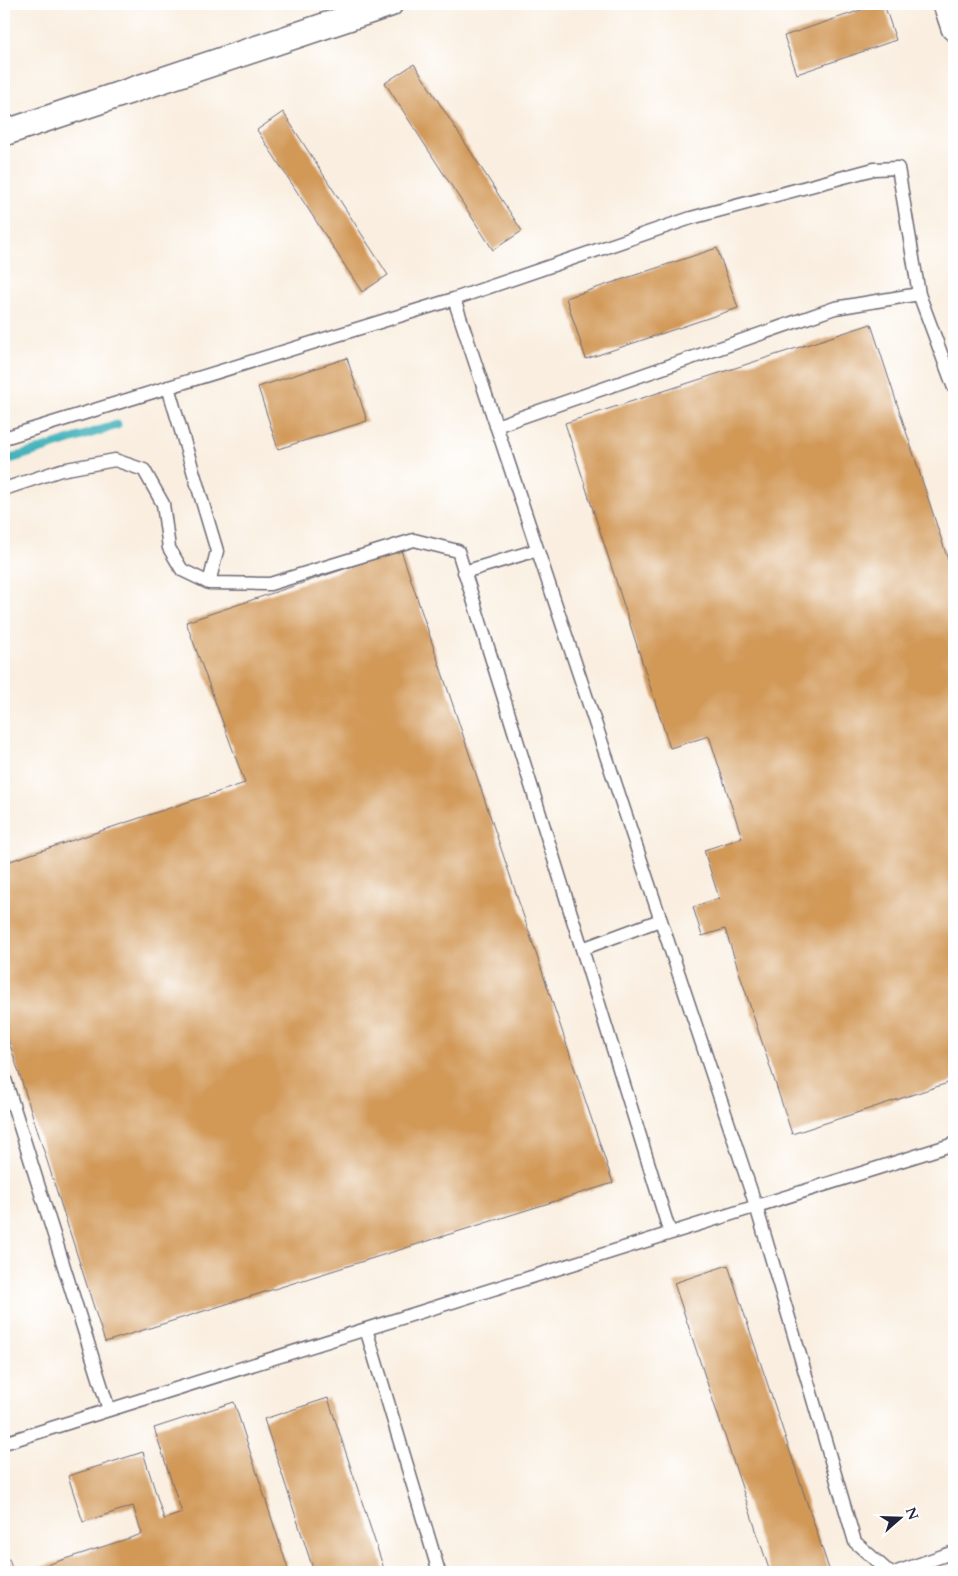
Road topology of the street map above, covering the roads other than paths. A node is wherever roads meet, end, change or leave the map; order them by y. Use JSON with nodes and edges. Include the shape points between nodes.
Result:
{"nodes":[{"id":1,"x":390,"y":4,"type":"edge"},
{"id":2,"x":946,"y":4,"type":"edge"},
{"id":3,"x":954,"y":28,"type":"edge"},
{"id":4,"x":4,"y":134,"type":"edge"},
{"id":5,"x":919,"y":294,"type":"junction"},
{"id":6,"x":454,"y":299,"type":"junction"},
{"id":7,"x":168,"y":387,"type":"junction"},
{"id":8,"x":954,"y":388,"type":"edge"},
{"id":9,"x":496,"y":426,"type":"junction"},
{"id":10,"x":4,"y":438,"type":"edge"},
{"id":11,"x":4,"y":489,"type":"edge"},
{"id":12,"x":538,"y":550,"type":"junction"},
{"id":13,"x":464,"y":572,"type":"junction"},
{"id":14,"x":210,"y":584,"type":"junction"},
{"id":15,"x":660,"y":920,"type":"junction"},
{"id":16,"x":582,"y":949,"type":"junction"},
{"id":17,"x":4,"y":1076,"type":"edge"},
{"id":18,"x":954,"y":1144,"type":"edge"},
{"id":19,"x":756,"y":1206,"type":"junction"},
{"id":20,"x":670,"y":1233,"type":"junction"},
{"id":21,"x":366,"y":1329,"type":"junction"},
{"id":22,"x":108,"y":1410,"type":"junction"},
{"id":23,"x":4,"y":1443,"type":"edge"},
{"id":24,"x":954,"y":1552,"type":"edge"},
{"id":25,"x":439,"y":1572,"type":"edge"},
{"id":26,"x":889,"y":1572,"type":"edge"},
{"id":27,"x":897,"y":1572,"type":"edge"}],
"edges":[{"from":1,"to":4,"type":"street"},
{"from":2,"to":3,"type":"street"},
{"from":5,"to":6,"type":"lane","via":[[898,168],[874,168],[691,218]]},
{"from":5,"to":8,"type":"lane"},
{"from":5,"to":9,"type":"lane","via":[[835,308]]},
{"from":6,"to":7,"type":"lane"},
{"from":6,"to":9,"type":"lane"},
{"from":7,"to":10,"type":"lane"},
{"from":7,"to":14,"type":"lane","via":[[217,551]]},
{"from":9,"to":12,"type":"lane"},
{"from":11,"to":14,"type":"lane","via":[[61,470],[115,460],[144,470],[163,504],[169,548],[182,570]]},
{"from":12,"to":13,"type":"lane"},
{"from":12,"to":15,"type":"lane"},
{"from":13,"to":14,"type":"lane","via":[[458,551],[414,540],[270,584]]},
{"from":13,"to":16,"type":"lane"},
{"from":15,"to":16,"type":"lane"},
{"from":15,"to":19,"type":"lane"},
{"from":16,"to":20,"type":"lane"},
{"from":17,"to":22,"type":"lane"},
{"from":18,"to":19,"type":"lane"},
{"from":19,"to":20,"type":"lane"},
{"from":19,"to":26,"type":"lane","via":[[855,1542]]},
{"from":20,"to":21,"type":"lane"},
{"from":21,"to":22,"type":"lane"},
{"from":21,"to":25,"type":"lane"},
{"from":22,"to":23,"type":"lane"},
{"from":24,"to":27,"type":"lane"}]}
